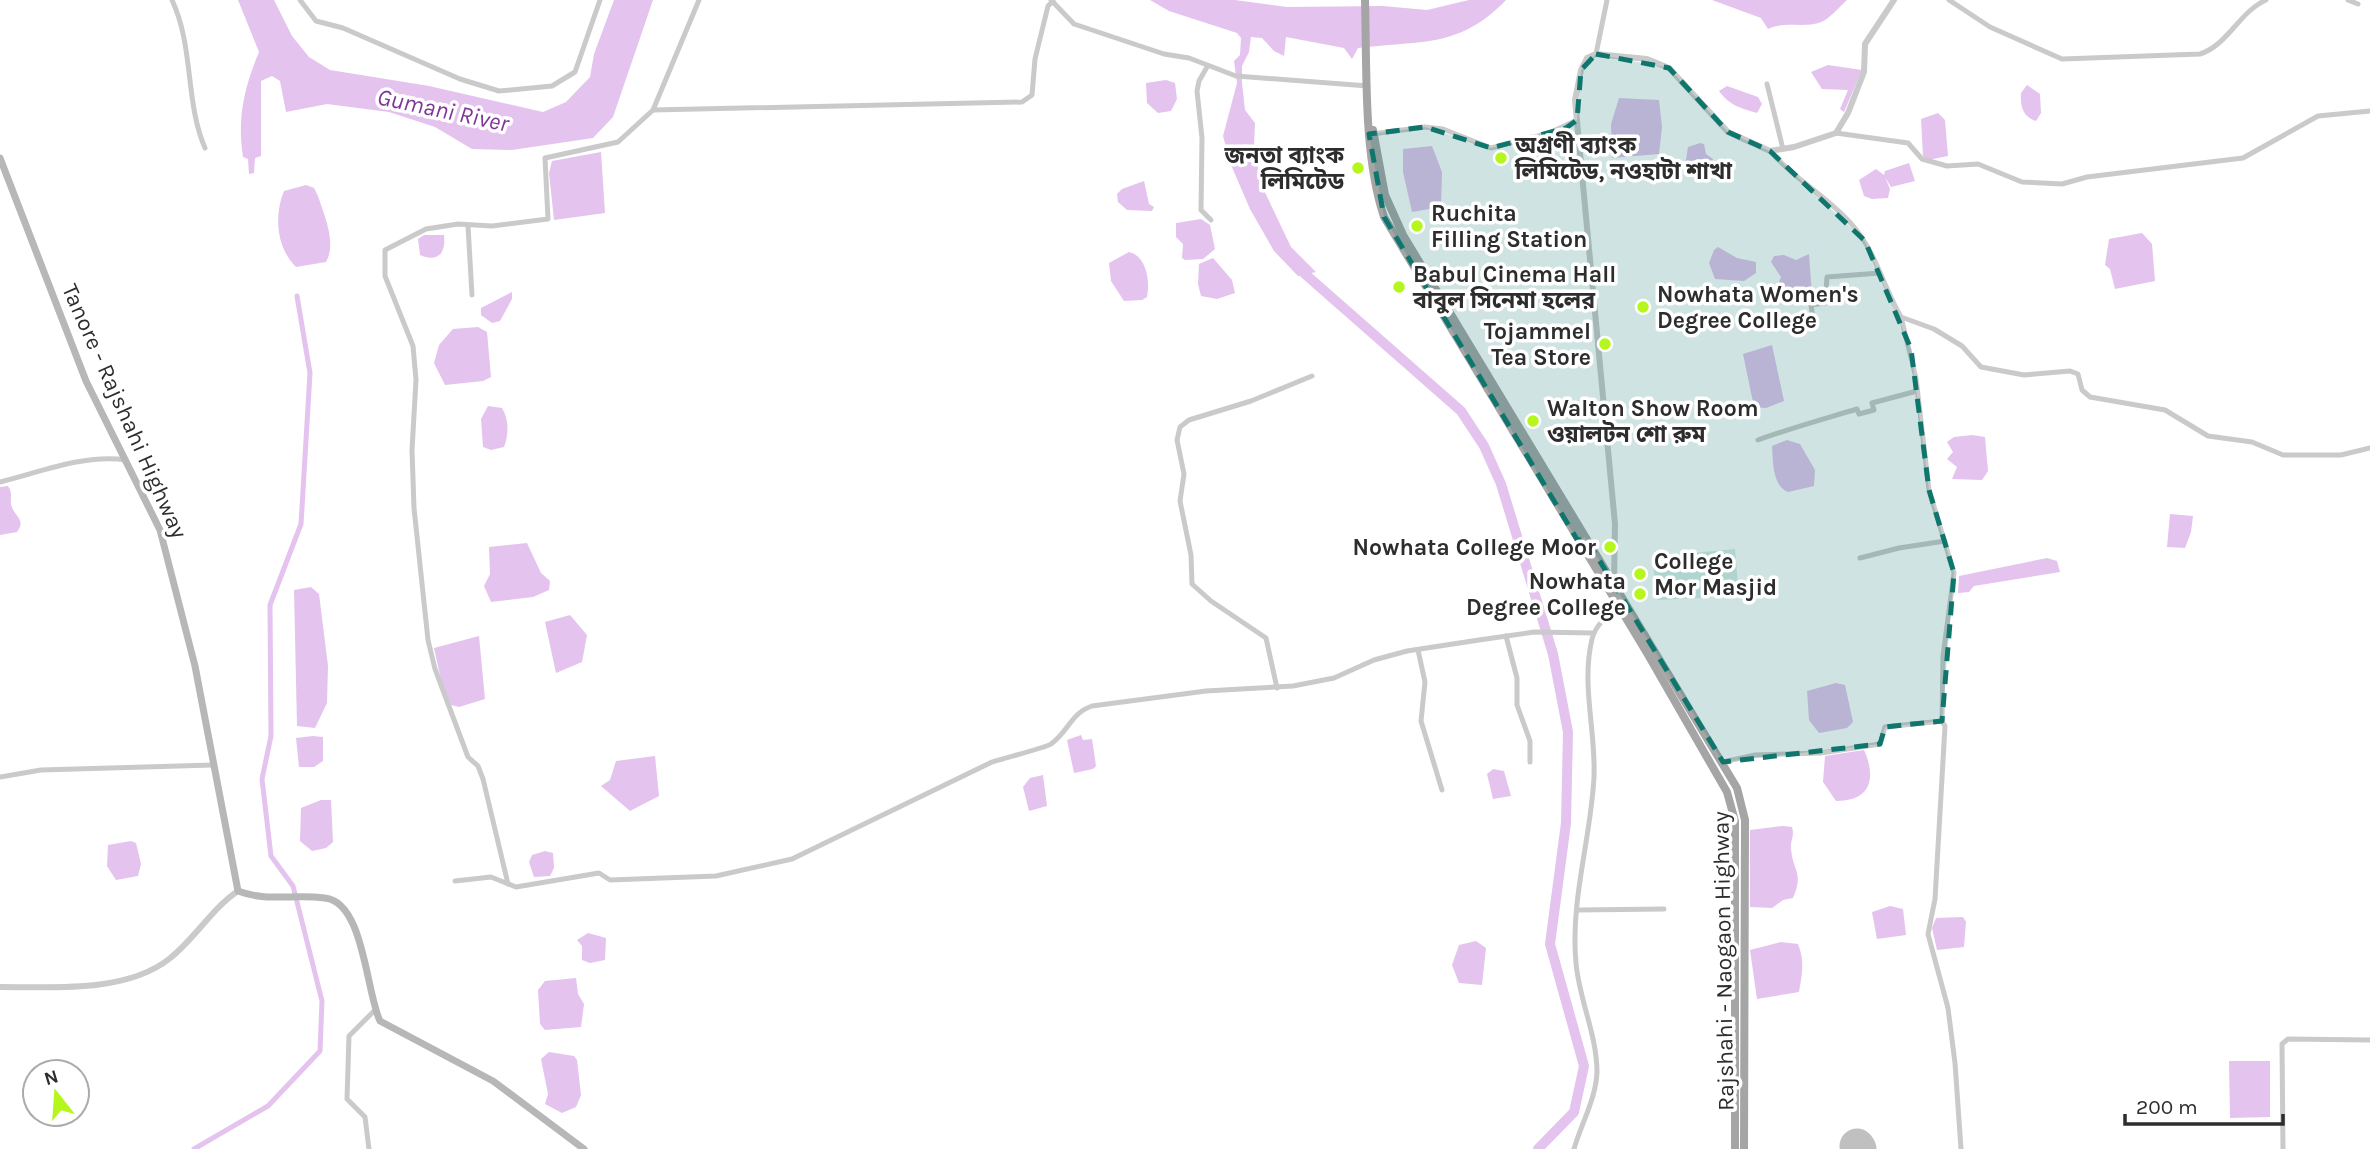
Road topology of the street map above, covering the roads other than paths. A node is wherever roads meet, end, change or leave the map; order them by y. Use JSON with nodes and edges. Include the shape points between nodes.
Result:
{"nodes":[{"id":1,"x":173,"y":0,"type":"edge"},
{"id":2,"x":300,"y":0,"type":"edge"},
{"id":3,"x":600,"y":0,"type":"edge"},
{"id":4,"x":699,"y":0,"type":"edge"},
{"id":5,"x":1365,"y":0,"type":"edge"},
{"id":6,"x":1606,"y":0,"type":"edge"},
{"id":7,"x":1894,"y":0,"type":"edge"},
{"id":8,"x":1949,"y":0,"type":"edge"},
{"id":9,"x":2266,"y":0,"type":"edge"},
{"id":10,"x":2348,"y":0,"type":"edge"},
{"id":11,"x":1052,"y":1,"type":"edge"},
{"id":12,"x":2358,"y":4,"type":"dead end"},
{"id":13,"x":1596,"y":54,"type":"junction"},
{"id":14,"x":1207,"y":67,"type":"junction"},
{"id":15,"x":1767,"y":84,"type":"dead end"},
{"id":16,"x":1369,"y":86,"type":"junction"},
{"id":17,"x":653,"y":110,"type":"junction"},
{"id":18,"x":2370,"y":111,"type":"edge"},
{"id":19,"x":1577,"y":120,"type":"junction"},
{"id":20,"x":1836,"y":133,"type":"junction"},
{"id":21,"x":1372,"y":134,"type":"junction"},
{"id":22,"x":205,"y":148,"type":"dead end"},
{"id":23,"x":1783,"y":149,"type":"junction"},
{"id":24,"x":1770,"y":151,"type":"junction"},
{"id":25,"x":0,"y":158,"type":"edge"},
{"id":26,"x":1211,"y":219,"type":"dead end"},
{"id":27,"x":468,"y":226,"type":"junction"},
{"id":28,"x":1880,"y":273,"type":"junction"},
{"id":29,"x":472,"y":295,"type":"dead end"},
{"id":30,"x":1901,"y":317,"type":"junction"},
{"id":31,"x":1813,"y":318,"type":"dead end"},
{"id":32,"x":1312,"y":376,"type":"dead end"},
{"id":33,"x":1917,"y":391,"type":"junction"},
{"id":34,"x":1758,"y":440,"type":"dead end"},
{"id":35,"x":2370,"y":448,"type":"edge"},
{"id":36,"x":126,"y":460,"type":"junction"},
{"id":37,"x":0,"y":482,"type":"edge"},
{"id":38,"x":1582,"y":539,"type":"junction"},
{"id":39,"x":1945,"y":541,"type":"junction"},
{"id":40,"x":1860,"y":558,"type":"dead end"},
{"id":41,"x":1614,"y":585,"type":"junction"},
{"id":42,"x":1619,"y":608,"type":"junction"},
{"id":43,"x":1594,"y":633,"type":"junction"},
{"id":44,"x":1506,"y":636,"type":"junction"},
{"id":45,"x":1418,"y":650,"type":"junction"},
{"id":46,"x":1277,"y":688,"type":"junction"},
{"id":47,"x":1683,"y":706,"type":"junction"},
{"id":48,"x":1941,"y":721,"type":"junction"},
{"id":49,"x":1530,"y":762,"type":"dead end"},
{"id":50,"x":1723,"y":762,"type":"junction"},
{"id":51,"x":213,"y":765,"type":"junction"},
{"id":52,"x":0,"y":777,"type":"edge"},
{"id":53,"x":1443,"y":790,"type":"dead end"},
{"id":54,"x":455,"y":881,"type":"dead end"},
{"id":55,"x":508,"y":884,"type":"junction"},
{"id":56,"x":238,"y":891,"type":"junction"},
{"id":57,"x":1664,"y":909,"type":"dead end"},
{"id":58,"x":1578,"y":910,"type":"junction"},
{"id":59,"x":0,"y":988,"type":"edge"},
{"id":60,"x":375,"y":1010,"type":"junction"},
{"id":61,"x":2370,"y":1040,"type":"edge"},
{"id":62,"x":369,"y":1149,"type":"edge"},
{"id":63,"x":584,"y":1149,"type":"edge"},
{"id":64,"x":1574,"y":1149,"type":"edge"},
{"id":65,"x":1735,"y":1149,"type":"edge"},
{"id":66,"x":1744,"y":1149,"type":"edge"},
{"id":67,"x":1961,"y":1149,"type":"edge"},
{"id":68,"x":2283,"y":1149,"type":"edge"}],
"edges":[{"from":1,"to":22,"type":"street","via":[[186,43],[197,130]]},
{"from":2,"to":3,"type":"street","via":[[316,20],[460,79],[499,90],[552,86],[575,72]]},
{"from":4,"to":17,"type":"street"},
{"from":5,"to":16,"type":"main road","name":"Rajshahi - Naogaon Highway"},
{"from":6,"to":13,"type":"street"},
{"from":7,"to":20,"type":"street","via":[[1865,44],[1864,72]]},
{"from":8,"to":9,"type":"street","via":[[1990,27],[2062,59],[2200,54],[2220,44],[2244,15]]},
{"from":10,"to":12,"type":"street"},
{"from":11,"to":14,"type":"street","via":[[1074,24]]},
{"from":11,"to":17,"type":"street","via":[[1035,59],[1032,95],[1022,102]]},
{"from":13,"to":19,"type":"street","via":[[1587,58],[1581,70]]},
{"from":13,"to":24,"type":"street","via":[[1647,59],[1669,68],[1728,132]]},
{"from":14,"to":16,"type":"street","via":[[1244,78]]},
{"from":14,"to":26,"type":"street","via":[[1198,91],[1200,192],[1201,210]]},
{"from":15,"to":23,"type":"street"},
{"from":16,"to":21,"type":"main road","name":"Rajshahi - Naogaon Highway"},
{"from":17,"to":27,"type":"street","via":[[618,142],[545,158],[548,219]]},
{"from":18,"to":20,"type":"street","via":[[2318,116],[2243,158],[2062,184],[2022,182],[1978,164],[1941,165],[1916,155],[1908,143]]},
{"from":19,"to":21,"type":"street","via":[[1549,133],[1491,148],[1443,129]]},
{"from":19,"to":41,"type":"street","via":[[1615,524]]},
{"from":20,"to":23,"type":"street"},
{"from":21,"to":38,"type":"main road","name":"Rajshahi - Naogaon Highway","via":[[1373,175],[1384,217]]},
{"from":23,"to":24,"type":"street"},
{"from":24,"to":28,"type":"street","via":[[1853,225]]},
{"from":25,"to":36,"type":"main road","name":"Tanore - Rajshahi Highway","via":[[86,381]]},
{"from":27,"to":29,"type":"street"},
{"from":27,"to":55,"type":"street","via":[[426,229],[385,250],[385,276],[413,346],[414,508],[428,640],[468,757],[483,779]]},
{"from":28,"to":30,"type":"street"},
{"from":28,"to":31,"type":"street","via":[[1827,277],[1825,303],[1811,305]]},
{"from":30,"to":33,"type":"street"},
{"from":30,"to":35,"type":"street","via":[[1962,346],[1980,367],[2024,375],[2070,371],[2078,374],[2082,390],[2090,397],[2165,410],[2208,436],[2252,442],[2283,454],[2341,455]]},
{"from":32,"to":46,"type":"street","via":[[1189,420],[1180,427],[1177,440],[1192,584],[1266,638]]},
{"from":33,"to":34,"type":"street","via":[[1872,403],[1874,410],[1830,415],[1812,425]]},
{"from":33,"to":39,"type":"street","via":[[1929,490]]},
{"from":36,"to":37,"type":"street","via":[[62,464]]},
{"from":36,"to":51,"type":"main road","name":"Tanore - Rajshahi Highway","via":[[160,530],[174,579]]},
{"from":38,"to":41,"type":"main road","name":"Rajshahi - Naogaon Highway"},
{"from":38,"to":42,"type":"main road","name":"Rajshahi - Naogaon Highway"},
{"from":39,"to":40,"type":"street"},
{"from":39,"to":48,"type":"street","via":[[1955,583],[1943,656]]},
{"from":41,"to":47,"type":"main road","name":"Rajshahi - Naogaon Highway"},
{"from":42,"to":43,"type":"street","via":[[1604,618]]},
{"from":42,"to":47,"type":"main road","name":"Rajshahi - Naogaon Highway"},
{"from":43,"to":44,"type":"street"},
{"from":43,"to":58,"type":"street","via":[[1586,676],[1594,779]]},
{"from":44,"to":45,"type":"street"},
{"from":44,"to":49,"type":"street","via":[[1517,678],[1517,705],[1530,741]]},
{"from":45,"to":46,"type":"street","via":[[1374,660],[1334,678]]},
{"from":45,"to":53,"type":"street","via":[[1425,682],[1422,721]]},
{"from":46,"to":55,"type":"street","via":[[1206,691],[1081,710],[1049,745],[992,762],[792,859],[716,876],[610,880],[599,873],[516,887]]},
{"from":47,"to":50,"type":"main road","name":"Rajshahi - Naogaon Highway"},
{"from":47,"to":65,"type":"main road","name":"Rajshahi - Naogaon Highway","via":[[1719,775],[1735,821]]},
{"from":48,"to":50,"type":"street","via":[[1885,727],[1880,744]]},
{"from":48,"to":67,"type":"street","via":[[1935,899],[1928,934],[1948,1008]]},
{"from":50,"to":66,"type":"main road","name":"Rajshahi - Naogaon Highway","via":[[1737,788],[1745,820]]},
{"from":51,"to":52,"type":"street","via":[[41,771]]},
{"from":51,"to":56,"type":"main road","name":"Tanore - Rajshahi Highway"},
{"from":54,"to":55,"type":"street","via":[[491,877]]},
{"from":56,"to":59,"type":"street","via":[[168,960],[139,977],[87,985]]},
{"from":56,"to":60,"type":"main road","via":[[256,898],[327,898],[339,903],[360,941]]},
{"from":57,"to":58,"type":"street"},
{"from":58,"to":64,"type":"street","via":[[1576,966],[1597,1073]]},
{"from":60,"to":62,"type":"street","via":[[349,1036],[347,1099],[365,1116]]},
{"from":60,"to":63,"type":"main road","via":[[387,1027],[493,1081]]},
{"from":61,"to":68,"type":"street","via":[[2288,1040],[2282,1044]]}]}
